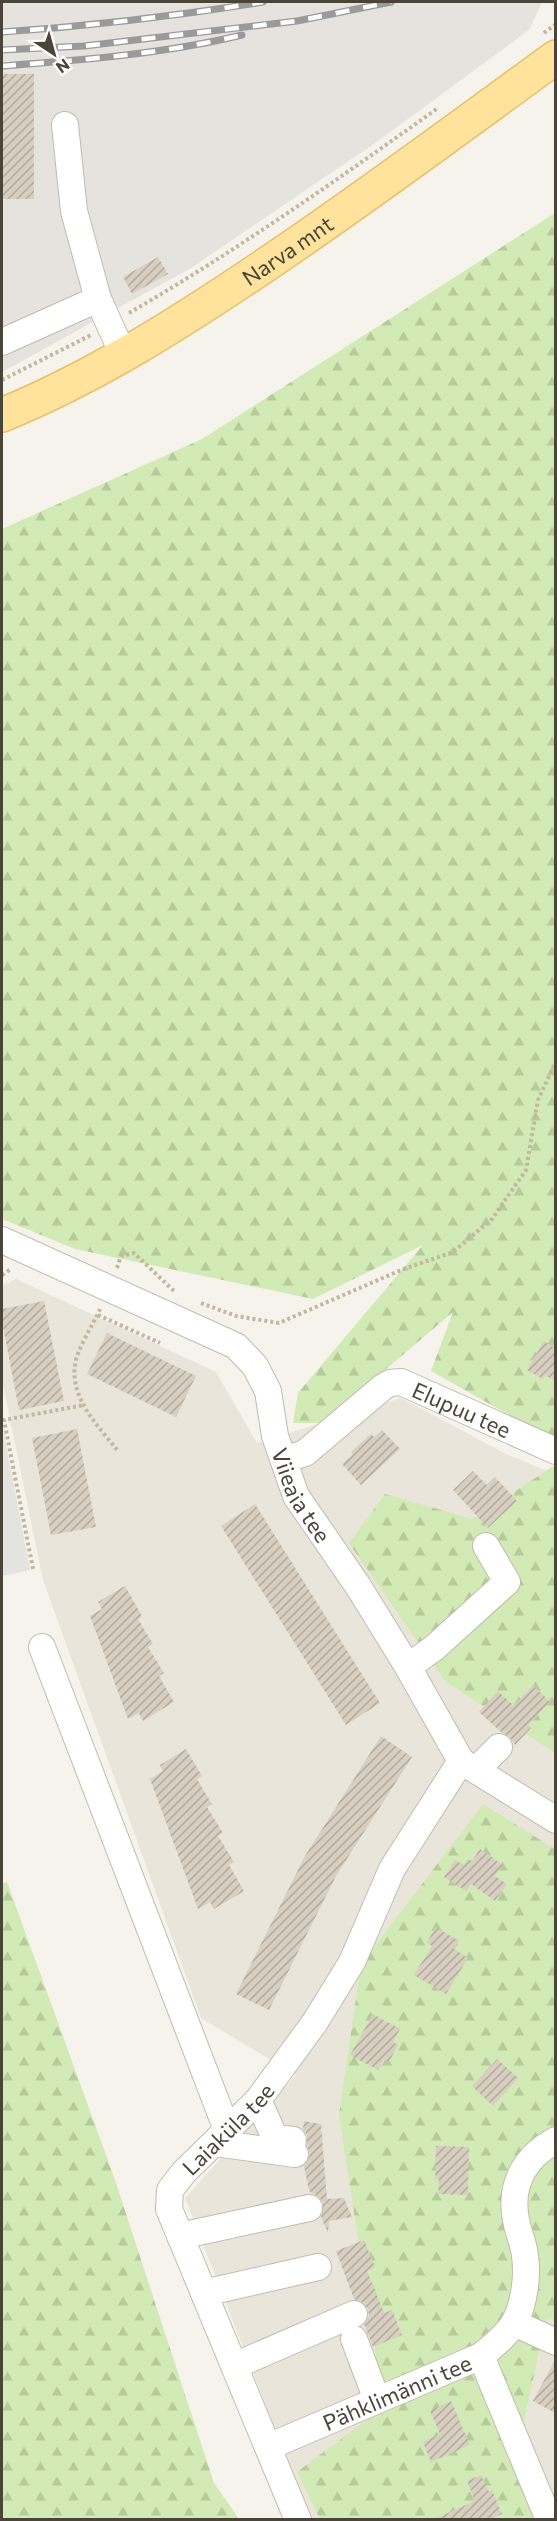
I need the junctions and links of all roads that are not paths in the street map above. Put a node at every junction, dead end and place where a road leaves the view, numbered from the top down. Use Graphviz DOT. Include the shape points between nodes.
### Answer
graph roads {
  1 [pos="547,46"];
  2 [pos="65,125"];
  3 [pos="98,299"];
  4 [pos="2,342"];
  5 [pos="123,354"];
  6 [pos="2,415"];
  7 [pos="2,1240"];
  8 [pos="555,1451"];
  9 [pos="284,1460"];
  10 [pos="486,1546"];
  11 [pos="42,1647"];
  12 [pos="408,1667"];
  13 [pos="499,1748"];
  14 [pos="468,1766"];
  15 [pos="555,1820"];
  16 [pos="258,2100"];
  17 [pos="221,2137"];
  18 [pos="555,2140"];
  19 [pos="309,2208"];
  20 [pos="180,2236"];
  21 [pos="318,2267"];
  22 [pos="204,2293"];
  23 [pos="514,2323"];
  24 [pos="555,2342"];
  25 [pos="481,2356"];
  26 [pos="234,2366"];
  27 [pos="377,2400"];
  28 [pos="268,2447"];
  29 [pos="298,2520"];
  30 [pos="549,2520"];
  1 -- 5 [label="main road, Narva mnt" via="313,232 212,301"];
  2 -- 3 [label="street" via="74,211"];
  3 -- 4 [label="street"];
  3 -- 5 [label="street"];
  5 -- 6 [label="main road, Narva mnt"];
  7 -- 9 [label="street, Viieaia tee" via="106,1298 236,1346 255,1366 268,1391 275,1436"];
  8 -- 9 [label="street, Elupuu tee" via="400,1382 383,1387 305,1453"];
  9 -- 12 [label="street, Viieaia tee" via="296,1496"];
  10 -- 12 [label="street" via="507,1582"];
  11 -- 17 [label="street"];
  12 -- 14 [label="street, Viieaia tee"];
  13 -- 14 [label="street, Laiaküla tee"];
  14 -- 15 [label="street, Viieaia tee"];
  14 -- 16 [label="street, Laiaküla tee" via="392,1869 352,1962 315,2022"];
  16 -- 17 [label="street, Laiaküla tee"];
  16 -- 17 [label="street" via="275,2138 294,2147"];
  17 -- 20 [label="street, Laiaküla tee" via="170,2190 169,2209"];
  18 -- 23 [label="street, Pähklimänni tee" via="539,2149 517,2183 514,2200 526,2276"];
  19 -- 20 [label="street"];
  20 -- 22 [label="street, Laiaküla tee"];
  21 -- 22 [label="street"];
  22 -- 26 [label="street, Laiaküla tee"];
  23 -- 24 [label="street"];
  23 -- 25 [label="street, Pähklimänni tee"];
  25 -- 27 [label="street, Pähklimänni tee"];
  25 -- 30 [label="street"];
  26 -- 27 [label="street" via="354,2326"];
  26 -- 28 [label="street, Laiaküla tee"];
  27 -- 28 [label="street, Pähklimänni tee"];
  28 -- 29 [label="street, Laiaküla tee"];
}
